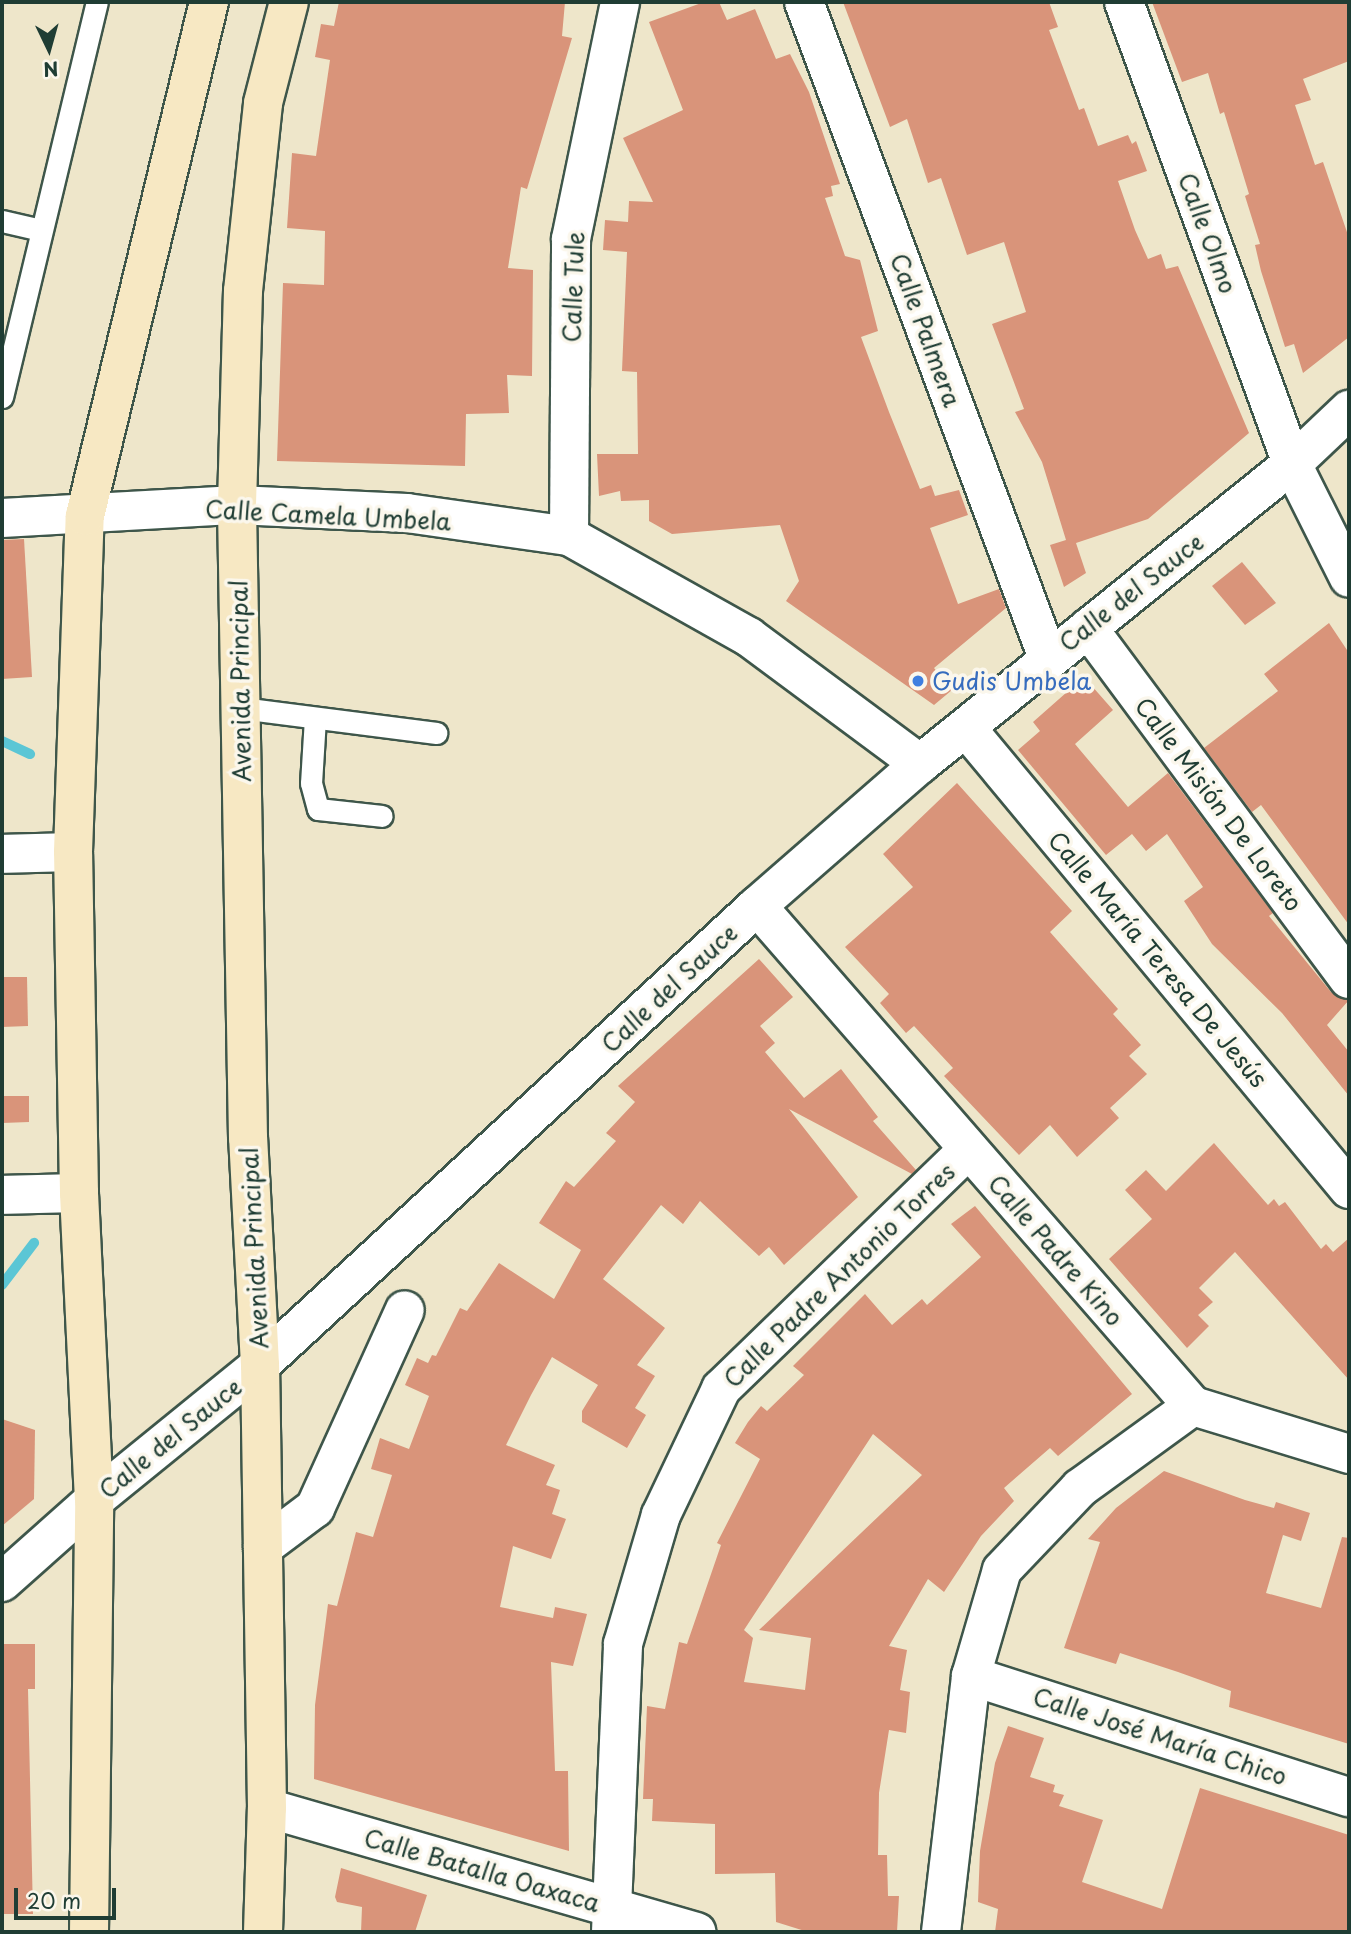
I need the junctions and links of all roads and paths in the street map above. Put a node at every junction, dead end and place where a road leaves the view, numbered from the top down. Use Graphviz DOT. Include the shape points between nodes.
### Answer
graph roads {
  1 [pos="97,2"];
  2 [pos="209,2"];
  3 [pos="289,2"];
  4 [pos="620,2"];
  5 [pos="804,2"];
  6 [pos="1124,2"];
  7 [pos="2,221"];
  8 [pos="41,230"];
  9 [pos="2,397"];
  10 [pos="1349,410"];
  11 [pos="1292,464"];
  12 [pos="237,505"];
  13 [pos="85,516"];
  14 [pos="2,518"];
  15 [pos="569,536"];
  16 [pos="1349,578"];
  17 [pos="1088,628"];
  18 [pos="1048,658"];
  19 [pos="241,708"];
  20 [pos="315,718"];
  21 [pos="967,729"];
  22 [pos="436,733"];
  23 [pos="920,764"];
  24 [pos="382,816"];
  25 [pos="73,852"];
  26 [pos="2,854"];
  27 [pos="757,906"];
  28 [pos="1349,979"];
  29 [pos="968,1150"];
  30 [pos="1349,1189"];
  31 [pos="79,1193"];
  32 [pos="2,1195"];
  33 [pos="405,1310"];
  34 [pos="260,1365"];
  35 [pos="1193,1406"];
  36 [pos="1349,1454"];
  37 [pos="94,1500"];
  38 [pos="263,1547"];
  39 [pos="17,1553"];
  40 [pos="2,1581"];
  41 [pos="971,1676"];
  42 [pos="1349,1797"];
  43 [pos="267,1808"];
  44 [pos="610,1919"];
  45 [pos="89,1932"];
  46 [pos="263,1932"];
  47 [pos="696,1932"];
  48 [pos="941,1932"];
  1 -- 8 [label="lane"];
  2 -- 13 [label="main road"];
  3 -- 12 [label="main road, Avenida Principal" via="263,103 243,291"];
  4 -- 15 [label="street, Calle Tule" via="572,239"];
  5 -- 18 [label="street, Calle Palmera"];
  6 -- 11 [label="street, Calle Olmo"];
  7 -- 8 [label="lane"];
  8 -- 9 [label="lane"];
  10 -- 11 [label="street, Calle del Sauce"];
  11 -- 16 [label="street, Calle Olmo"];
  11 -- 17 [label="street, Calle del Sauce"];
  12 -- 13 [label="street, Calle Camela Umbela"];
  12 -- 15 [label="street, Calle Camela Umbela" via="407,513"];
  12 -- 19 [label="main road, Avenida Principal"];
  13 -- 14 [label="street, Calle Camela Umbela"];
  13 -- 25 [label="main road"];
  15 -- 23 [label="street, Calle Camela Umbela" via="750,637"];
  17 -- 18 [label="street, Calle del Sauce"];
  17 -- 28 [label="street, Calle Misión De Loreto"];
  18 -- 21 [label="street, Calle del Sauce"];
  19 -- 20 [label="lane"];
  19 -- 34 [label="main road, Avenida Principal" via="248,1138"];
  20 -- 22 [label="lane"];
  20 -- 24 [label="lane" via="311,783 318,809"];
  21 -- 23 [label="street, Calle del Sauce"];
  21 -- 30 [label="street, Calle María Teresa De Jesús"];
  23 -- 27 [label="street, Calle del Sauce"];
  25 -- 26 [label="street"];
  25 -- 31 [label="main road"];
  27 -- 29 [label="street, Calle Padre Kino"];
  27 -- 34 [label="street, Calle del Sauce"];
  29 -- 35 [label="street, Calle Padre Kino"];
  29 -- 44 [label="street, Calle Padre Antonio Torres" via="721,1389 661,1515 623,1644"];
  31 -- 32 [label="street"];
  31 -- 37 [label="main road"];
  33 -- 38 [label="street" via="314,1508"];
  34 -- 37 [label="street, Calle del Sauce"];
  34 -- 38 [label="main road, Avenida Principal"];
  35 -- 36 [label="street"];
  35 -- 41 [label="street" via="1080,1488 1002,1570"];
  37 -- 39 [label="street, Calle del Sauce"];
  37 -- 45 [label="main road"];
  38 -- 43 [label="main road, Avenida Principal"];
  39 -- 40 [label="street, Calle del Sauce"];
  41 -- 42 [label="street, Calle José María Chico"];
  41 -- 48 [label="street"];
  43 -- 44 [label="street, Calle Batalla Oaxaca"];
  43 -- 46 [label="main road, Avenida Principal"];
  44 -- 47 [label="street, Calle Batalla Oaxaca"];
}
